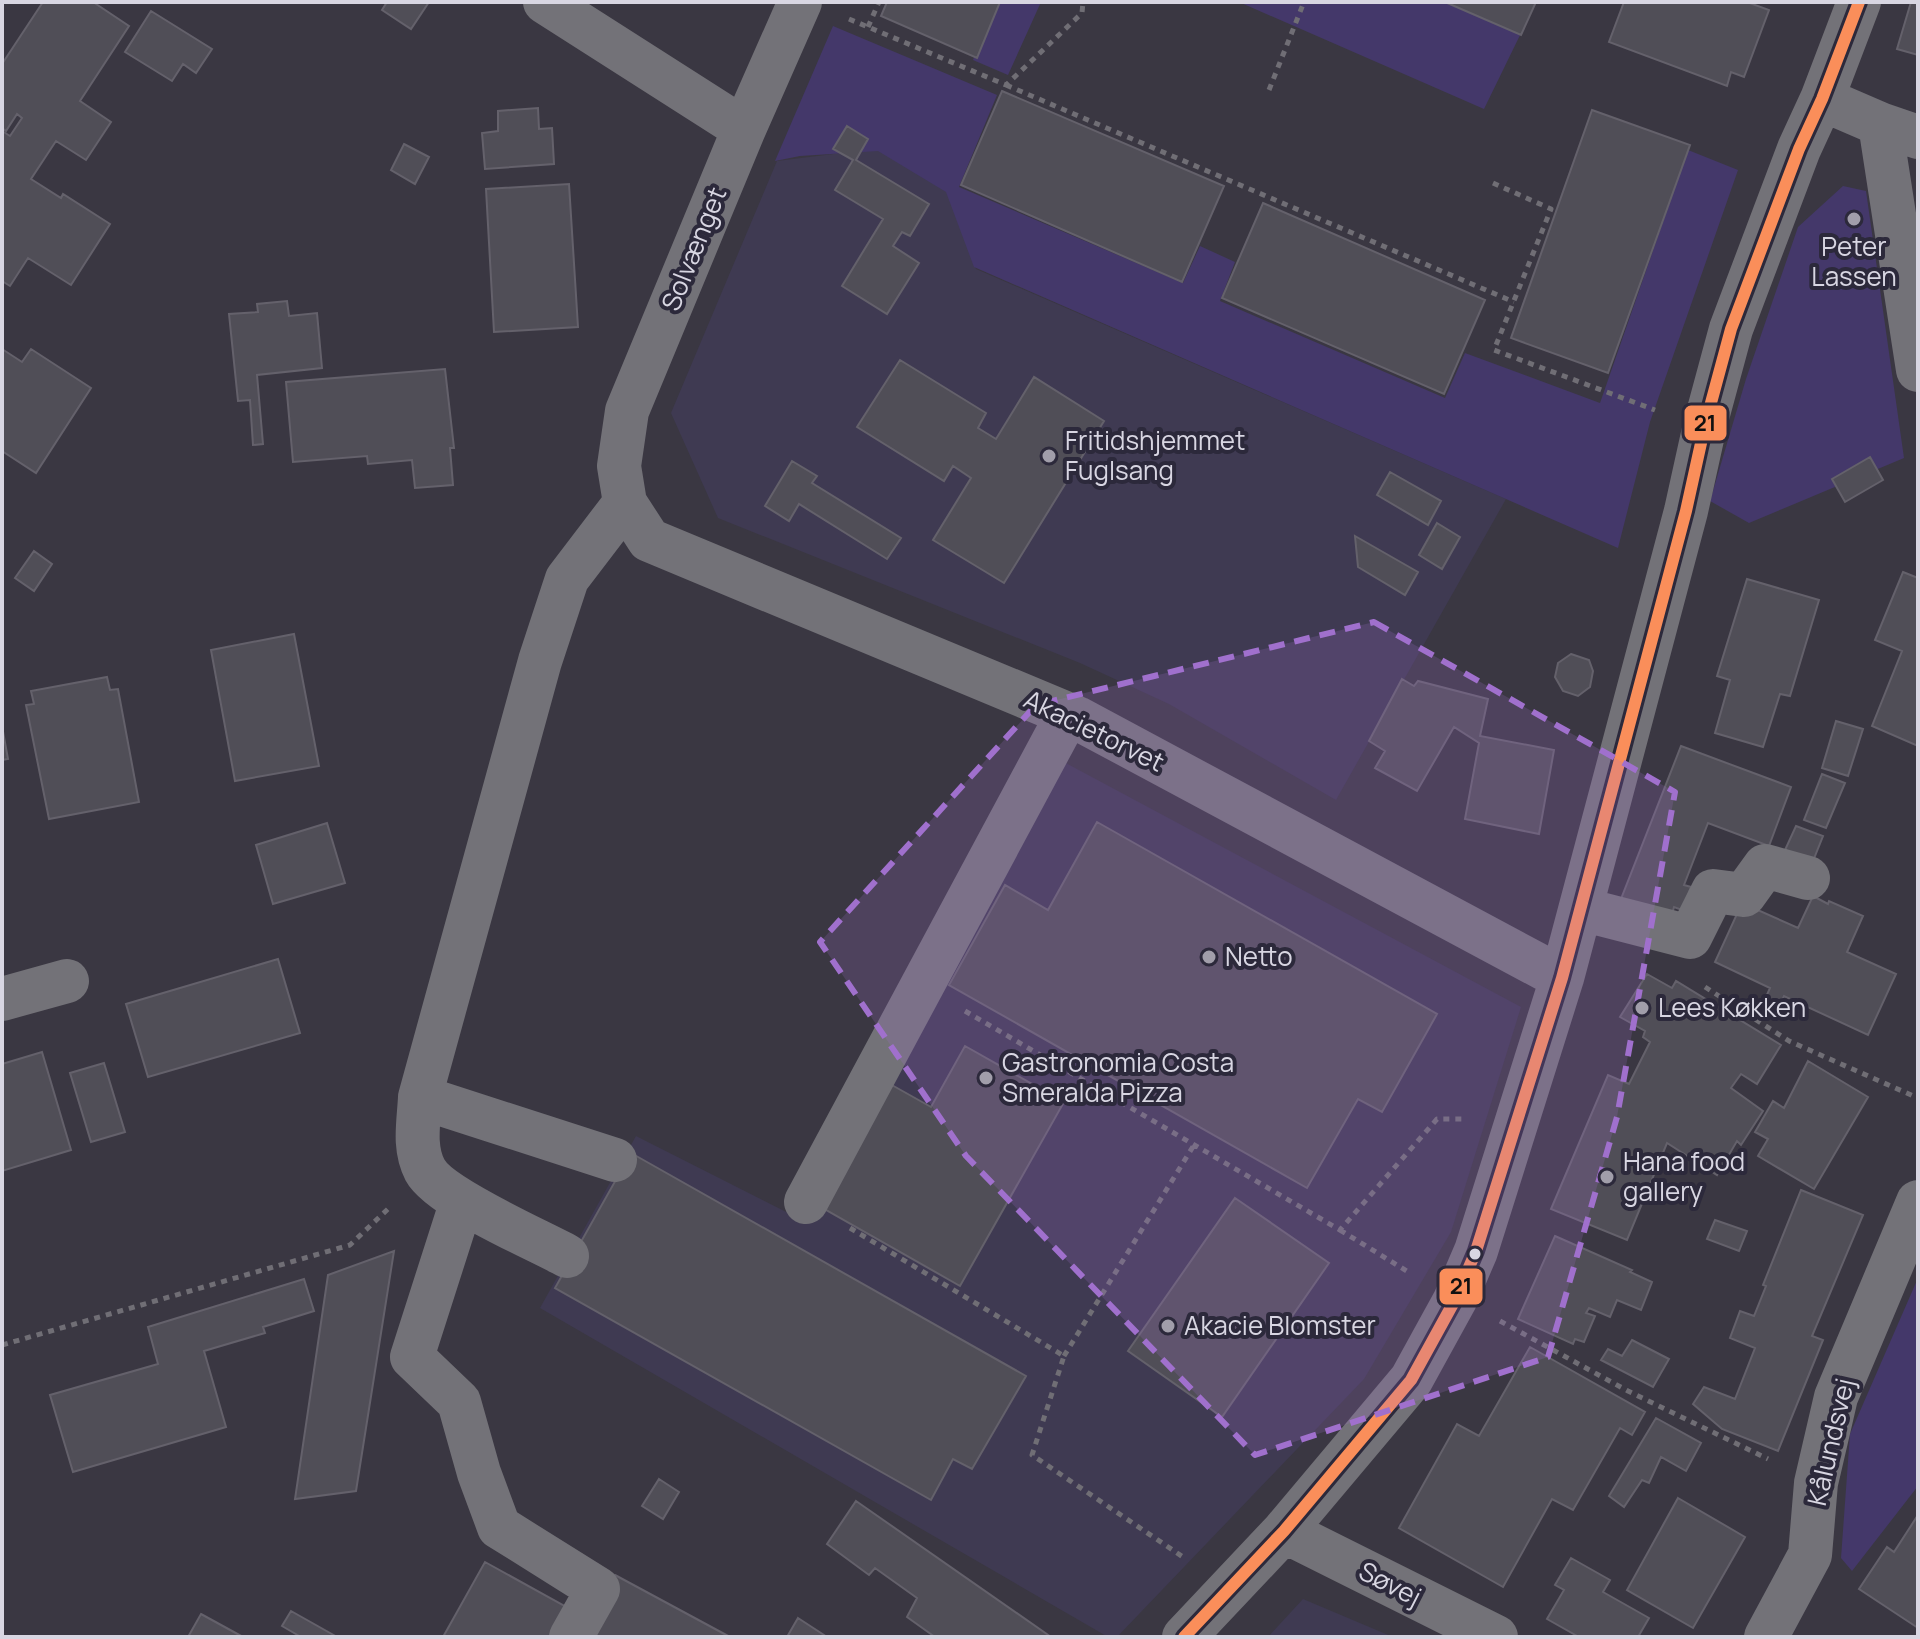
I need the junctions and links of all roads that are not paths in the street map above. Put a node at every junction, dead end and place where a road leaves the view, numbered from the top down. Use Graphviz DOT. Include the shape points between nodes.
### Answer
graph roads {
  1 [pos="545,2"];
  2 [pos="800,2"];
  3 [pos="1859,2"];
  4 [pos="1822,99"];
  5 [pos="744,129"];
  6 [pos="1899,130"];
  7 [pos="1918,370"];
  8 [pos="625,503"];
  9 [pos="1068,714"];
  10 [pos="1808,878"];
  11 [pos="1581,909"];
  12 [pos="1562,978"];
  13 [pos="67,981"];
  14 [pos="2,999"];
  15 [pos="420,1097"];
  16 [pos="615,1160"];
  17 [pos="462,1201"];
  18 [pos="806,1202"];
  19 [pos="1918,1202"];
  20 [pos="567,1256"];
  21 [pos="1284,1531"];
  22 [pos="571,1637"];
  23 [pos="1184,1637"];
  24 [pos="1496,1637"];
  25 [pos="1766,1637"];
  1 -- 5 [label="street"];
  2 -- 5 [label="street, Solvænget"];
  3 -- 4 [label="street"];
  4 -- 6 [label="street"];
  4 -- 11 [label="street" via="1731,329"];
  5 -- 8 [label="street, Solvænget" via="627,411 619,466"];
  6 -- 7 [label="street"];
  8 -- 9 [label="street, Akacietorvet" via="649,540"];
  8 -- 15 [label="street" via="567,579"];
  9 -- 12 [label="street, Akacietorvet"];
  9 -- 18 [label="street"];
  10 -- 11 [label="street" via="1765,866 1744,895 1713,891 1690,937"];
  11 -- 12 [label="street"];
  12 -- 21 [label="street" via="1476,1251 1455,1300 1411,1380"];
  13 -- 14 [label="street"];
  15 -- 16 [label="street"];
  15 -- 17 [label="street" via="417,1144 426,1171"];
  17 -- 20 [label="street"];
  17 -- 22 [label="street" via="412,1357 459,1402 499,1527 598,1589"];
  19 -- 25 [label="street, Kålundsvej" via="1836,1397 1816,1483 1810,1555"];
  21 -- 23 [label="street"];
  21 -- 24 [label="street, Søvej"];
}
